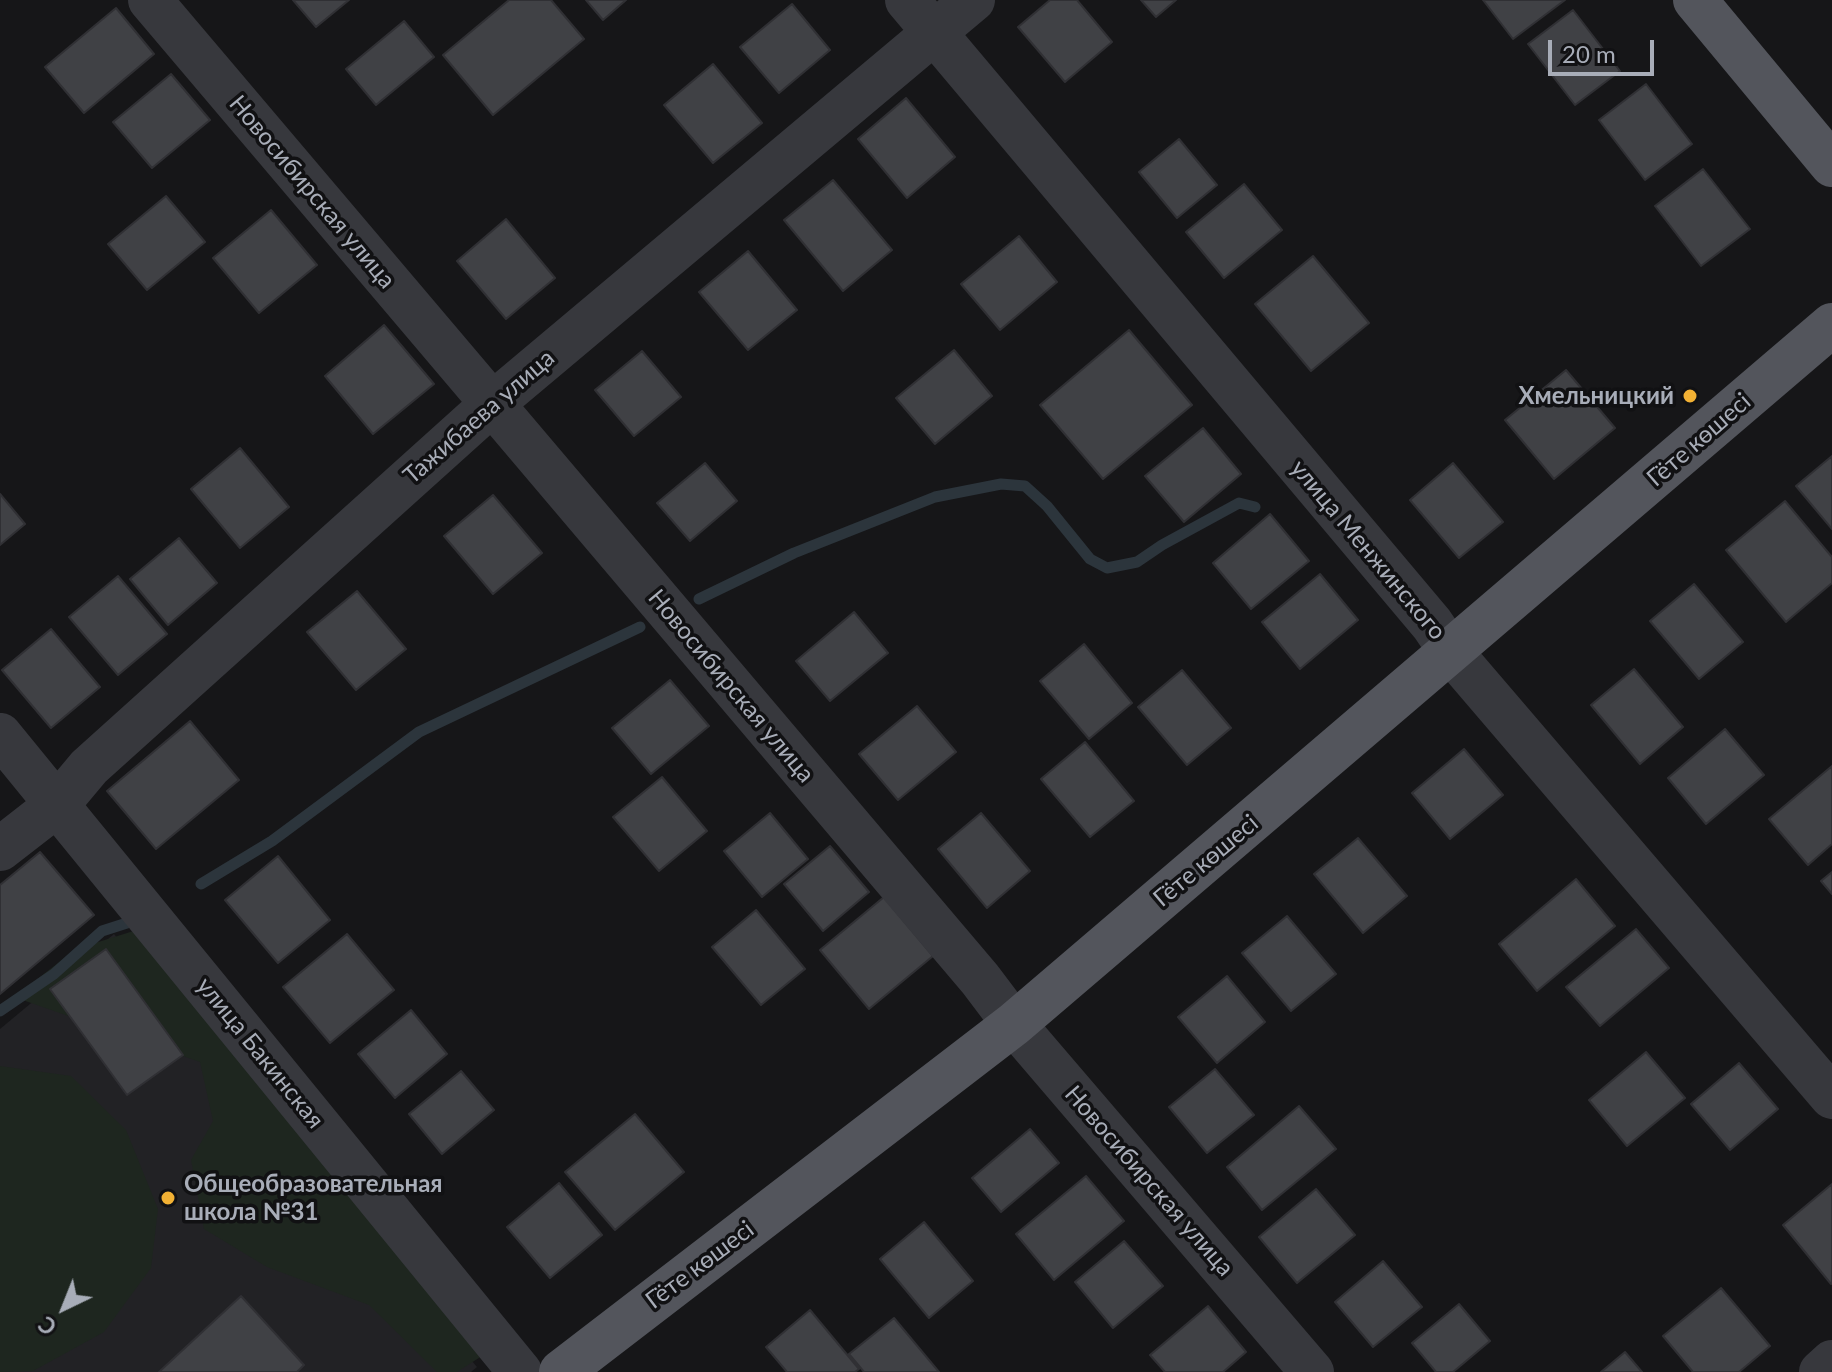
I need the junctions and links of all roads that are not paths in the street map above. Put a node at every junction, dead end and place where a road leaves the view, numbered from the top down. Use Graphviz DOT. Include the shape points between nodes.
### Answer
graph roads {
  1 [pos="150,0"];
  2 [pos="907,0"];
  3 [pos="973,0"];
  4 [pos="1695,0"];
  5 [pos="935,33"];
  6 [pos="1832,165"];
  7 [pos="1832,325"];
  8 [pos="492,404"];
  9 [pos="1451,652"];
  10 [pos="0,735"];
  11 [pos="58,804"];
  12 [pos="0,849"];
  13 [pos="1014,1024"];
  14 [pos="1832,1097"];
  15 [pos="1832,1362"];
  16 [pos="520,1372"];
  17 [pos="561,1372"];
  18 [pos="1312,1372"];
  19 [pos="1821,1372"];
  1 -- 8 [label="street, Новосибирская улица"];
  2 -- 5 [label="street, улица Менжинского"];
  3 -- 5 [label="street, Тажибаева улица"];
  4 -- 6 [label="main road"];
  5 -- 8 [label="street, Тажибаева улица"];
  5 -- 9 [label="street, улица Менжинского"];
  7 -- 9 [label="main road, Гёте көшесі"];
  8 -- 11 [label="street, Тажибаева улица" via="89,767"];
  8 -- 13 [label="street, Новосибирская улица"];
  9 -- 13 [label="main road, Гёте көшесі"];
  9 -- 14 [label="street, улица Менжинского"];
  10 -- 11 [label="street, улица Бакинская"];
  11 -- 12 [label="street, Тажибаева улица"];
  11 -- 16 [label="street, улица Бакинская"];
  13 -- 17 [label="main road, Гёте көшесі"];
  13 -- 18 [label="street, Новосибирская улица"];
  15 -- 19 [label="street"];
}
